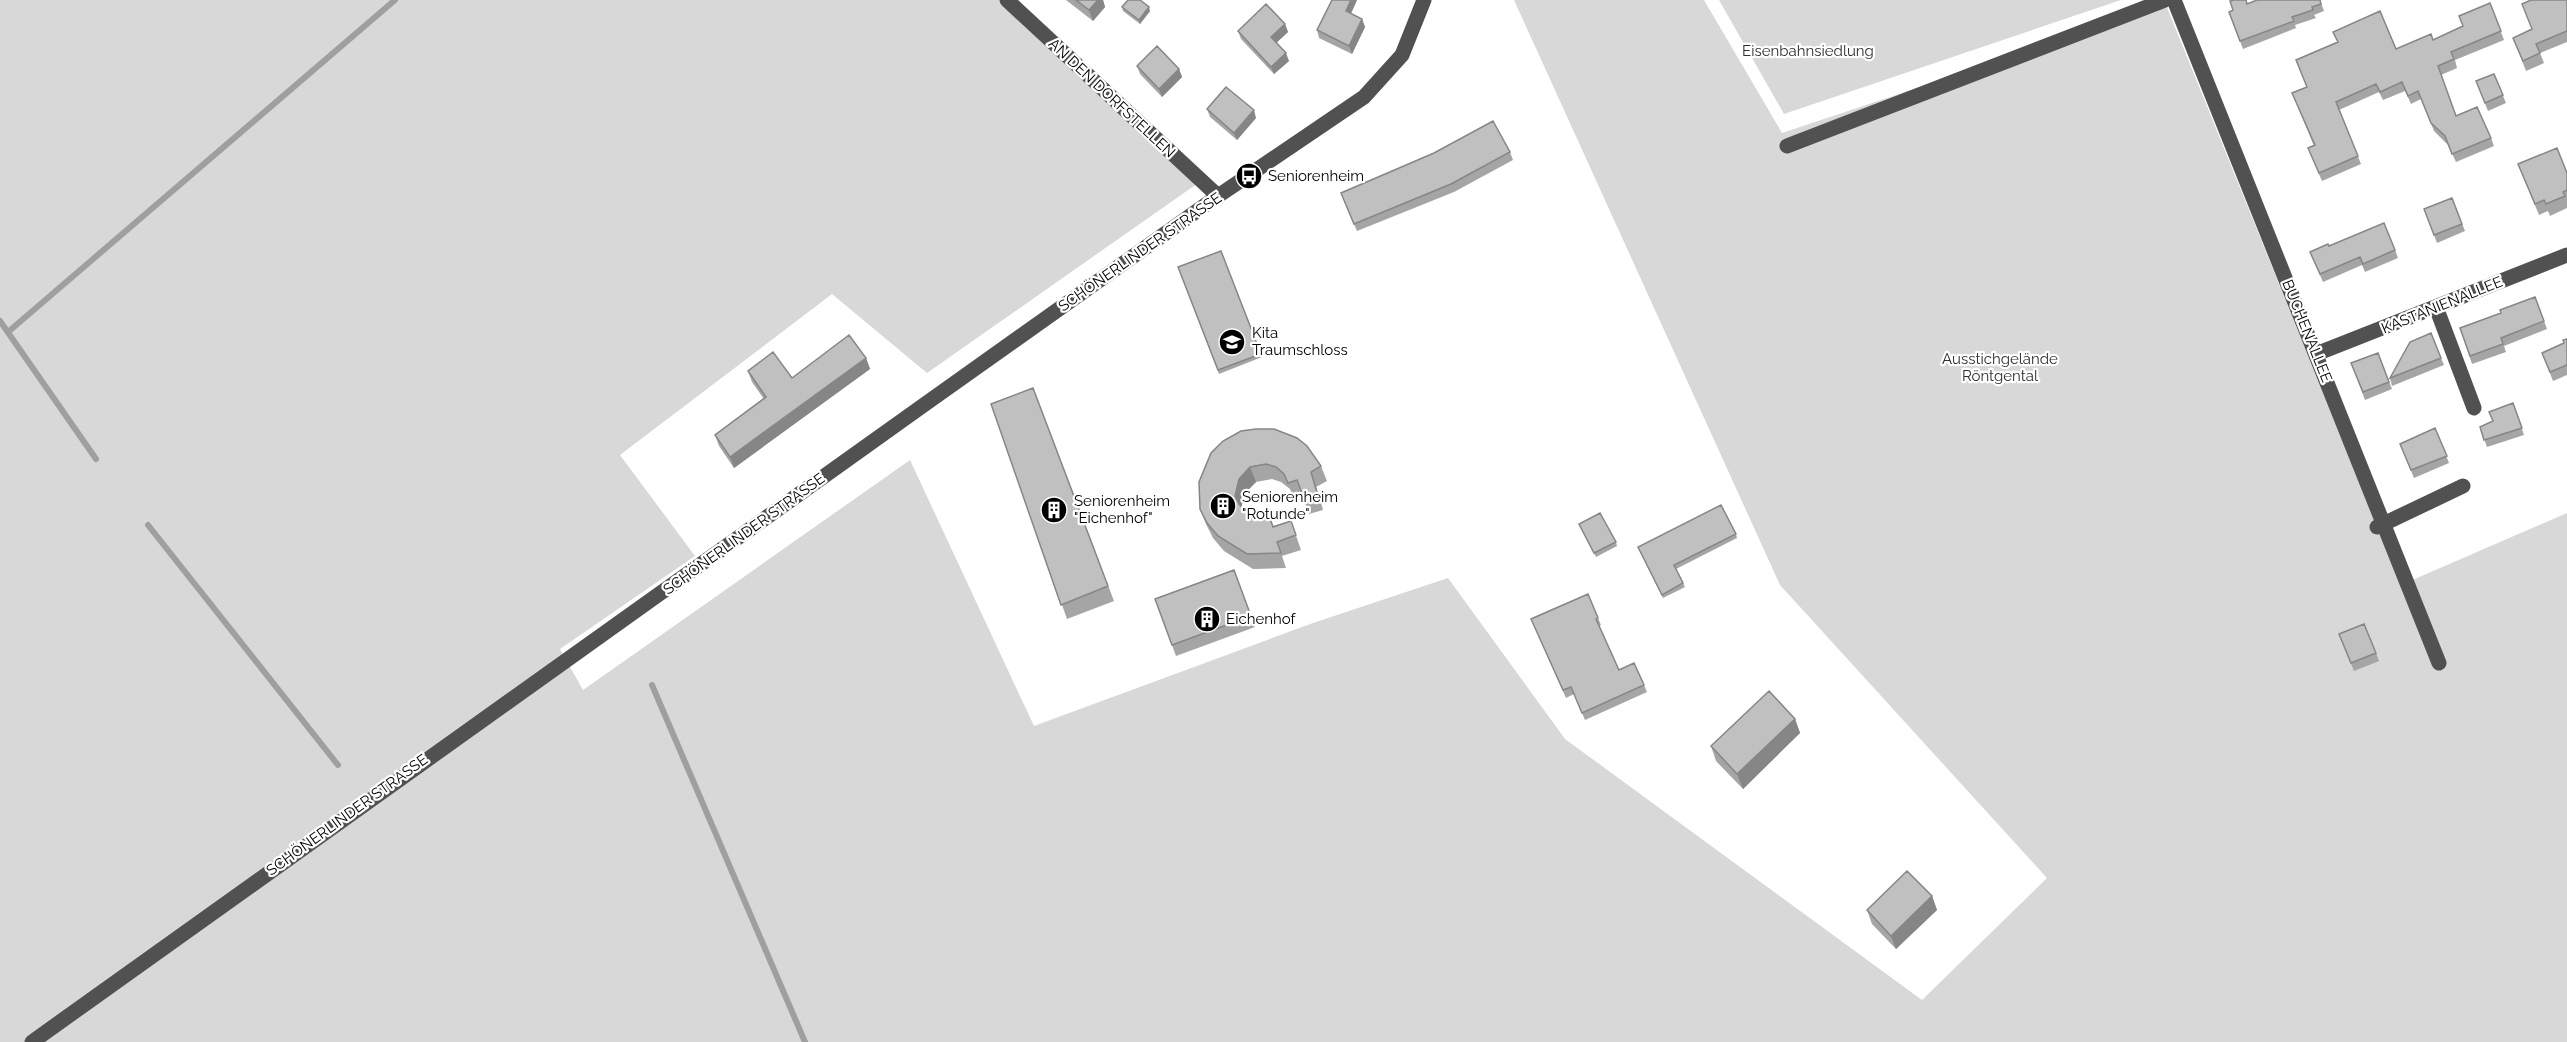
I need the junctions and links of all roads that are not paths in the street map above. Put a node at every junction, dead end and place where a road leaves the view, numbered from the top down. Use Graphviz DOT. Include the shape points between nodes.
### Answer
graph roads {
  1 [pos="1007,0"];
  2 [pos="1424,0"];
  3 [pos="2165,0"];
  4 [pos="2174,0"];
  5 [pos="1787,146"];
  6 [pos="1218,196"];
  7 [pos="2567,255"];
  8 [pos="2436,307"];
  9 [pos="2316,354"];
  10 [pos="2474,408"];
  11 [pos="2463,486"];
  12 [pos="2380,526"];
  13 [pos="2439,663"];
  14 [pos="32,1042"];
  1 -- 6 [label="street, AN DEN DORFSTELLEN"];
  2 -- 6 [label="street, SCHÖNERLINDER STRASSE" via="1402,55 1364,98"];
  3 -- 5 [label="street"];
  4 -- 9 [label="street, BUCHENALLEE"];
  6 -- 14 [label="street, SCHÖNERLINDER STRASSE"];
  7 -- 8 [label="street, KASTANIENALLEE"];
  8 -- 9 [label="street, KASTANIENALLEE"];
  8 -- 10 [label="street"];
  9 -- 12 [label="street, BUCHENALLEE"];
  11 -- 12 [label="street"];
  12 -- 13 [label="street, BUCHENALLEE"];
}
